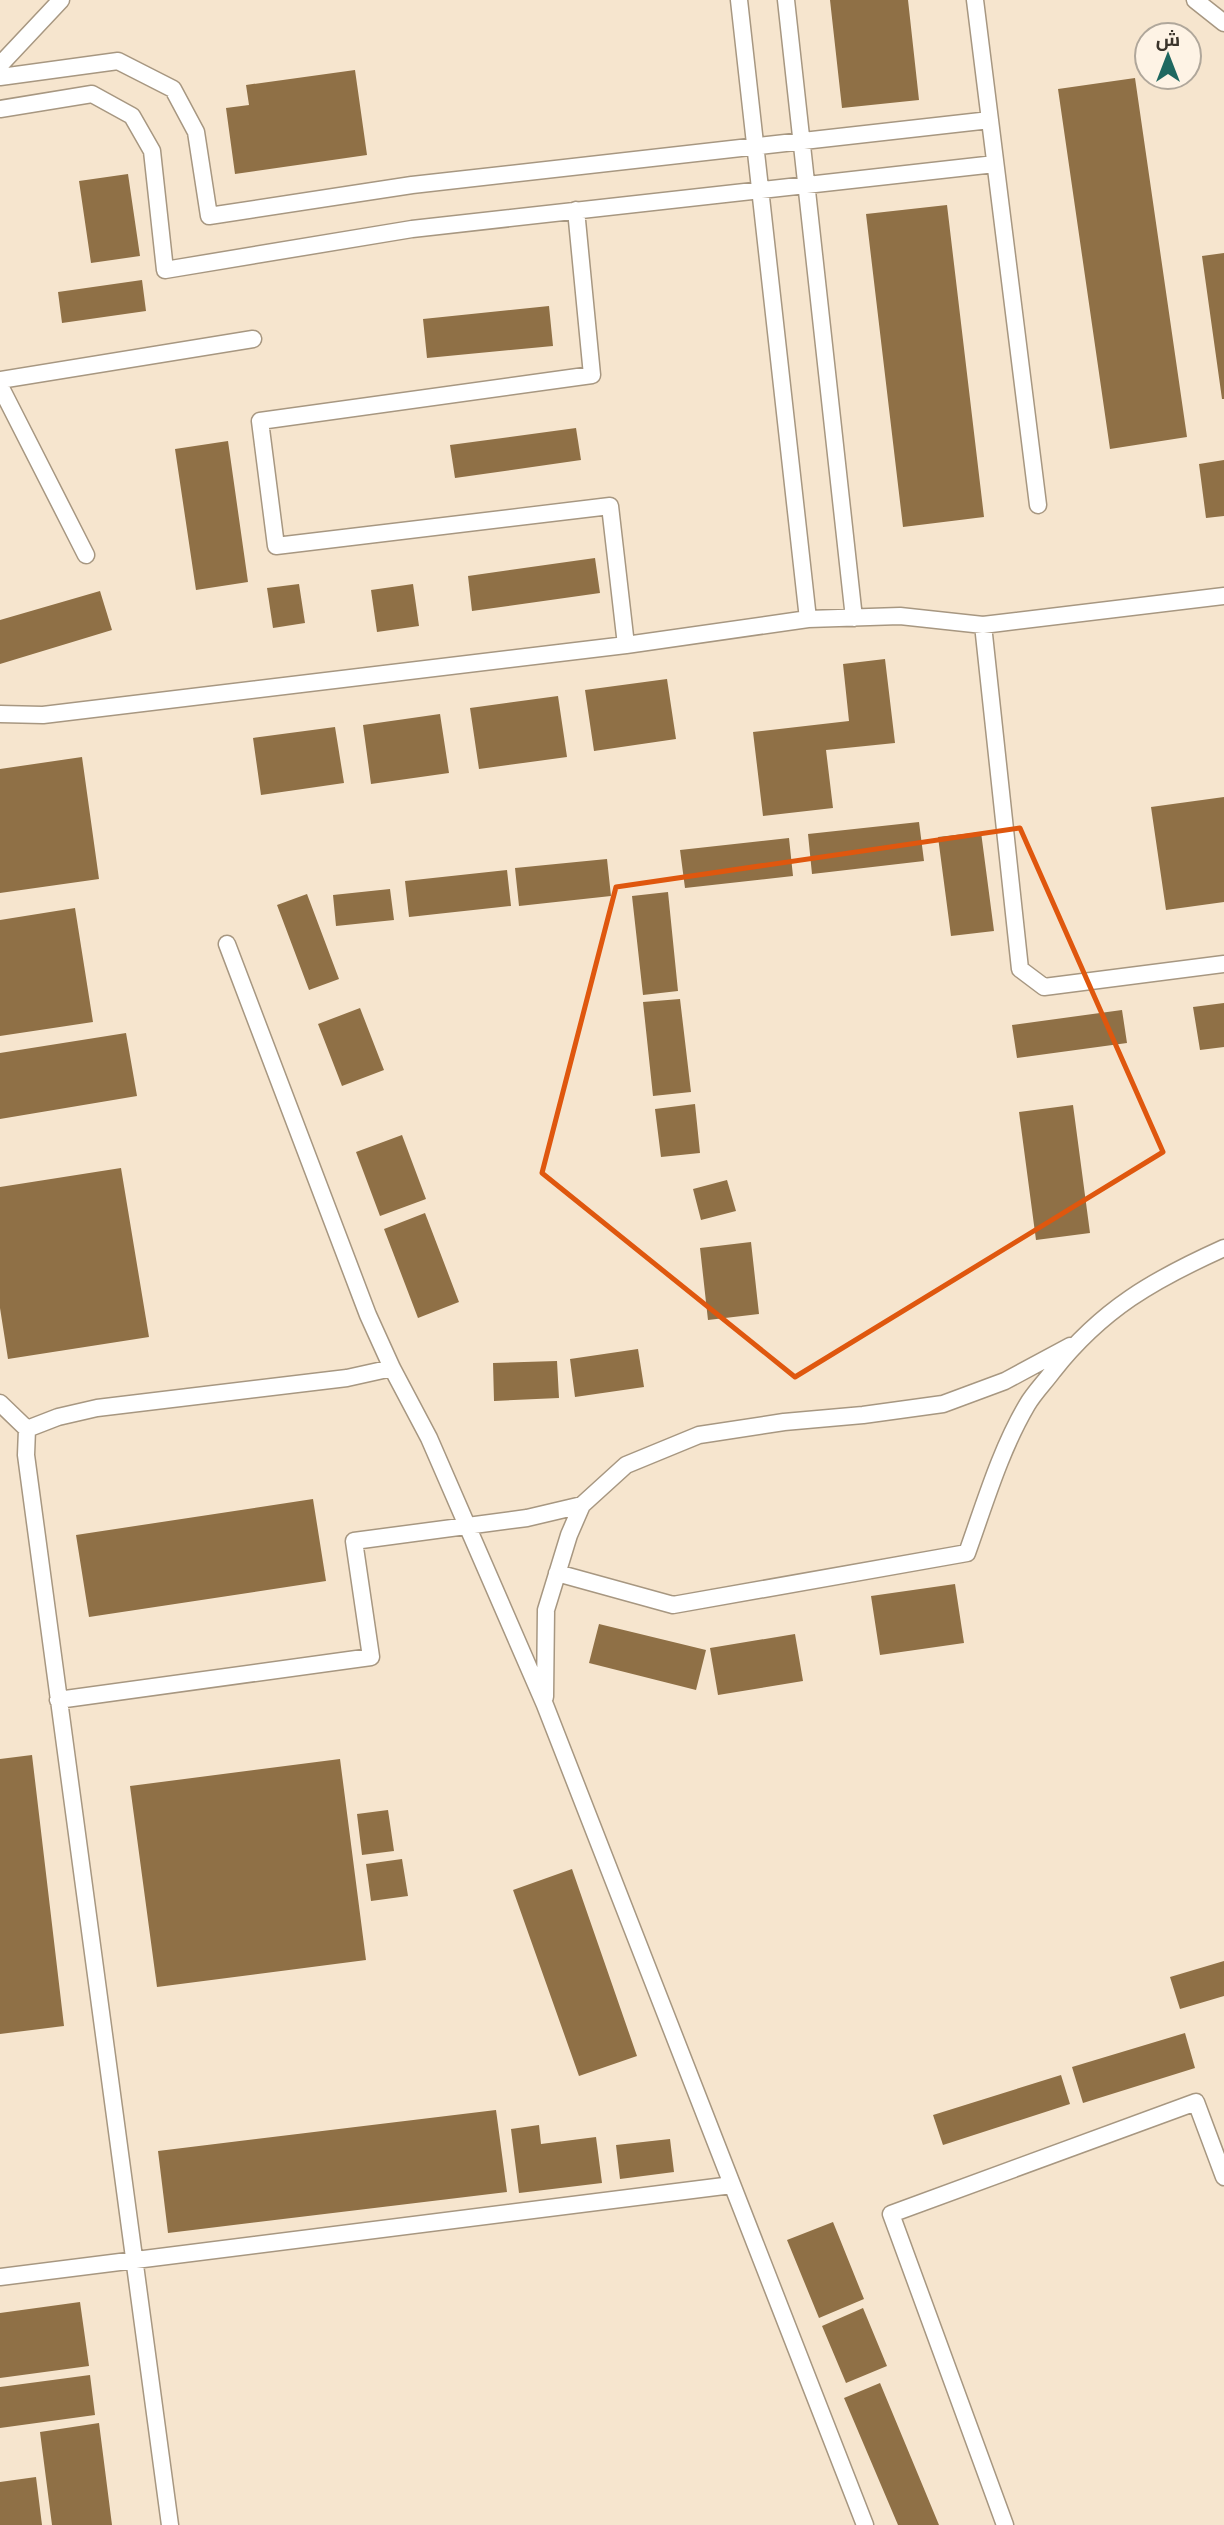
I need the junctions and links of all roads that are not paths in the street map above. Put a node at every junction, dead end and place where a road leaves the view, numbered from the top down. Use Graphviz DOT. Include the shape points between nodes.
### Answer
graph roads {
  1 [pos="61,0"];
  2 [pos="739,0"];
  3 [pos="786,0"];
  4 [pos="975,0"];
  5 [pos="1195,0"];
  6 [pos="1224,23"];
  7 [pos="0,65"];
  8 [pos="0,77"];
  9 [pos="0,109"];
  10 [pos="990,120"];
  11 [pos="802,141"];
  12 [pos="755,146"];
  13 [pos="995,164"];
  14 [pos="806,185"];
  15 [pos="760,190"];
  16 [pos="576,210"];
  17 [pos="253,339"];
  18 [pos="0,380"];
  19 [pos="0,386"];
  20 [pos="1038,505"];
  21 [pos="86,555"];
  22 [pos="1224,596"];
  23 [pos="854,618"];
  24 [pos="808,620"];
  25 [pos="982,625"];
  26 [pos="626,645"];
  27 [pos="0,714"];
  28 [pos="227,944"];
  29 [pos="1224,964"];
  30 [pos="1224,1248"];
  31 [pos="1075,1343"];
  32 [pos="392,1368"];
  33 [pos="0,1403"];
  34 [pos="27,1429"];
  35 [pos="582,1505"];
  36 [pos="467,1527"];
  37 [pos="557,1573"];
  38 [pos="58,1700"];
  39 [pos="545,1705"];
  40 [pos="1224,2177"];
  41 [pos="732,2185"];
  42 [pos="135,2260"];
  43 [pos="0,2277"];
  44 [pos="170,2525"];
  45 [pos="865,2525"];
  46 [pos="1005,2525"];
  1 -- 7 [label="lane"];
  2 -- 12 [label="lane"];
  3 -- 11 [label="lane"];
  4 -- 10 [label="lane"];
  5 -- 6 [label="lane"];
  8 -- 12 [label="lane" via="118,61 173,89 196,132 209,216 412,185"];
  9 -- 16 [label="lane" via="92,94 132,116 152,151 164,270 412,229"];
  10 -- 11 [label="lane"];
  10 -- 13 [label="lane"];
  11 -- 12 [label="lane"];
  11 -- 14 [label="lane"];
  12 -- 15 [label="lane"];
  13 -- 14 [label="lane"];
  13 -- 20 [label="lane"];
  14 -- 15 [label="lane"];
  14 -- 23 [label="lane"];
  15 -- 16 [label="lane"];
  15 -- 24 [label="lane"];
  16 -- 26 [label="lane" via="592,375 260,421 276,546 610,506"];
  17 -- 18 [label="lane"];
  19 -- 21 [label="lane"];
  22 -- 25 [label="lane"];
  23 -- 24 [label="lane"];
  23 -- 25 [label="lane" via="900,616"];
  24 -- 26 [label="lane"];
  25 -- 29 [label="lane" via="1020,970 1044,987"];
  26 -- 27 [label="lane" via="43,715"];
  28 -- 32 [label="lane"];
  30 -- 31 [label="lane" via="1125,1300"];
  31 -- 35 [label="lane" via="1005,1381 943,1404 699,1435 626,1465"];
  31 -- 37 [label="lane" via="1028,1403 1004,1451 967,1553 673,1605"];
  32 -- 34 [label="lane" via="347,1378 97,1408"];
  32 -- 36 [label="lane" via="429,1438"];
  33 -- 34 [label="lane"];
  34 -- 38 [label="lane" via="26,1455"];
  35 -- 36 [label="lane"];
  35 -- 37 [label="lane"];
  36 -- 38 [label="lane" via="354,1541 371,1657"];
  36 -- 39 [label="lane"];
  37 -- 39 [label="lane" via="546,1610"];
  38 -- 42 [label="lane"];
  39 -- 41 [label="lane"];
  40 -- 46 [label="lane" via="1196,2102 891,2214"];
  41 -- 42 [label="lane"];
  41 -- 45 [label="lane"];
  42 -- 43 [label="lane"];
  42 -- 44 [label="lane"];
}
